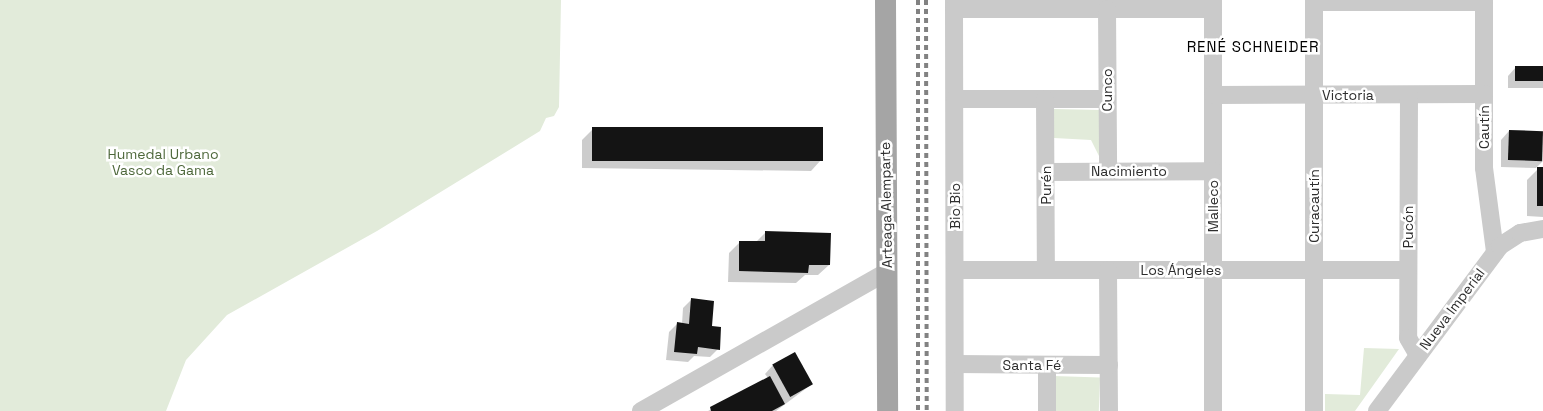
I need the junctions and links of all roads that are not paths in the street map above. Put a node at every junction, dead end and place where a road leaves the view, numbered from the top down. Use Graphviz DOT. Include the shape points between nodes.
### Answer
graph roads {
  1 [pos="885,0"];
  2 [pos="1314,1"];
  3 [pos="1391,1"];
  4 [pos="1484,1"];
  5 [pos="954,4"];
  6 [pos="1047,4"];
  7 [pos="1213,4"];
  8 [pos="1107,9"];
  9 [pos="1409,94"];
  10 [pos="1484,94"];
  11 [pos="1213,95"];
  12 [pos="1314,95"];
  13 [pos="954,99"];
  14 [pos="1045,99"];
  15 [pos="1107,99"];
  16 [pos="1213,171"];
  17 [pos="1046,172"];
  18 [pos="1108,172"];
  19 [pos="1543,229"];
  20 [pos="1495,252"];
  21 [pos="955,270"];
  22 [pos="1046,270"];
  23 [pos="1108,270"];
  24 [pos="1213,270"];
  25 [pos="1314,270"];
  26 [pos="1408,270"];
  27 [pos="887,272"];
  28 [pos="1418,355"];
  29 [pos="955,364"];
  30 [pos="1047,365"];
  31 [pos="1108,365"];
  32 [pos="640,411"];
  33 [pos="887,411"];
  34 [pos="955,411"];
  35 [pos="1047,411"];
  36 [pos="1109,411"];
  37 [pos="1213,411"];
  38 [pos="1314,411"];
  39 [pos="1377,411"];
  1 -- 27 [label="main road, Arteaga Alemparte"];
  2 -- 3 [label="street"];
  2 -- 12 [label="street, Curacautín"];
  3 -- 4 [label="street"];
  4 -- 10 [label="street, Cautín"];
  5 -- 6 [label="street"];
  5 -- 13 [label="street, Bio Bio"];
  6 -- 8 [label="street"];
  7 -- 8 [label="street"];
  7 -- 11 [label="street, Malleco"];
  8 -- 15 [label="street, Cunco"];
  9 -- 10 [label="street, Victoria"];
  9 -- 12 [label="street, Victoria"];
  9 -- 26 [label="street, Pucón"];
  10 -- 20 [label="street, Cautín" via="1484,168"];
  11 -- 12 [label="street, Victoria"];
  11 -- 16 [label="street, Malleco"];
  12 -- 25 [label="street, Curacautín"];
  13 -- 14 [label="street"];
  13 -- 21 [label="street, Bio Bio"];
  14 -- 15 [label="street"];
  14 -- 17 [label="street, Purén"];
  15 -- 18 [label="street, Cunco"];
  16 -- 18 [label="street, Nacimiento"];
  16 -- 24 [label="street, Malleco"];
  17 -- 18 [label="street, Nacimiento"];
  17 -- 22 [label="street, Purén"];
  19 -- 20 [label="street, Nueva Imperial" via="1513,236"];
  20 -- 28 [label="street, Nueva Imperial"];
  21 -- 22 [label="street, Los Ángeles"];
  21 -- 29 [label="street, Bio Bio"];
  22 -- 23 [label="street, Los Ángeles"];
  23 -- 24 [label="street, Los Ángeles"];
  23 -- 31 [label="street"];
  24 -- 25 [label="street, Los Ángeles"];
  24 -- 37 [label="street, Malleco"];
  25 -- 26 [label="street, Los Ángeles"];
  25 -- 38 [label="street, Curacautín"];
  26 -- 28 [label="street, Pucón" via="1408,338"];
  27 -- 32 [label="street"];
  27 -- 33 [label="main road, Arteaga Alemparte"];
  28 -- 39 [label="street, Nueva Imperial"];
  29 -- 30 [label="street, Santa Fé"];
  29 -- 34 [label="street, Bio Bio"];
  30 -- 31 [label="street, Santa Fé"];
  30 -- 35 [label="street"];
  31 -- 36 [label="street"];
}
